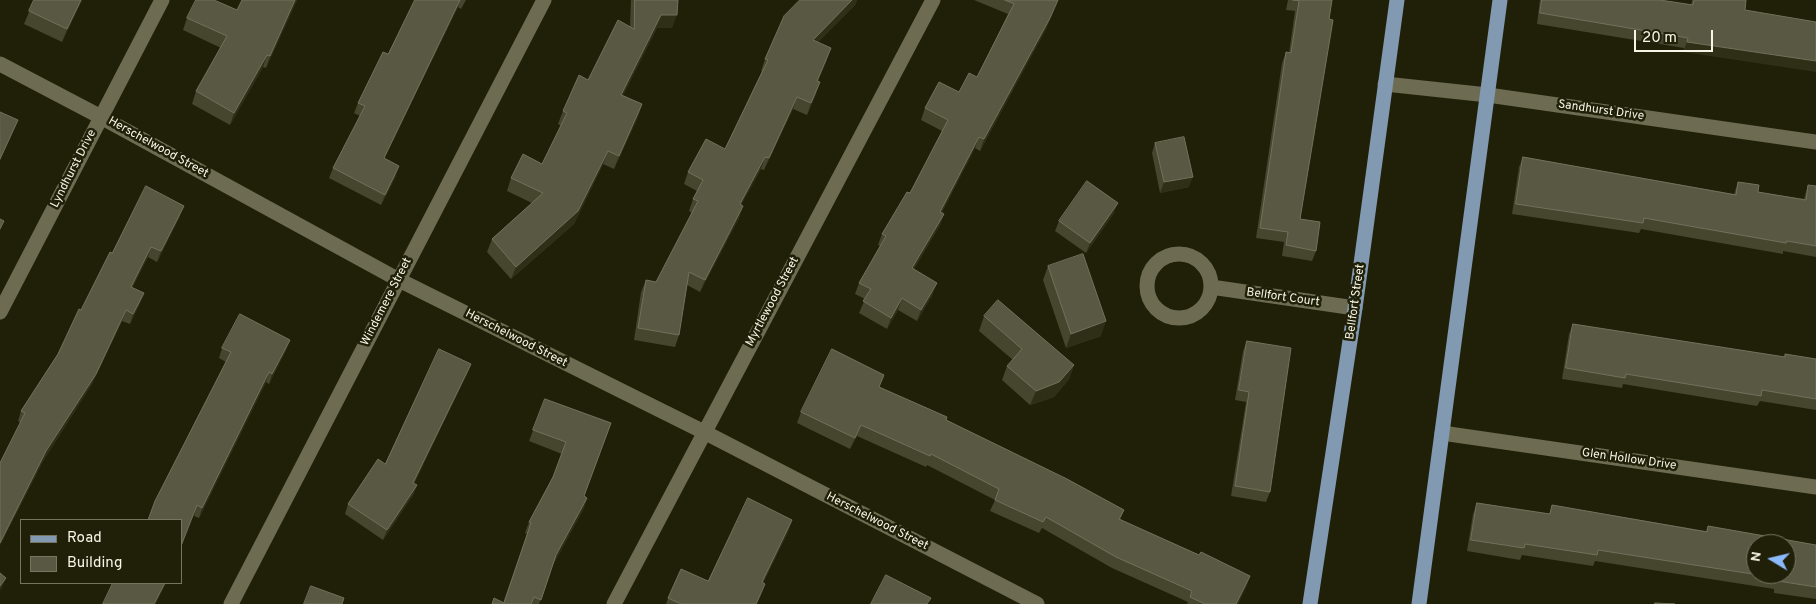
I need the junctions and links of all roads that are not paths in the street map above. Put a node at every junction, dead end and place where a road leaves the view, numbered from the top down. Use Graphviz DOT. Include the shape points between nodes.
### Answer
graph roads {
  1 [pos="162,0"];
  2 [pos="544,0"];
  3 [pos="932,0"];
  4 [pos="1397,0"];
  5 [pos="1500,0"];
  6 [pos="0,64"];
  7 [pos="1385,84"];
  8 [pos="1488,95"];
  9 [pos="101,117"];
  10 [pos="1816,142"];
  11 [pos="398,280"];
  12 [pos="1211,287"];
  13 [pos="1356,308"];
  14 [pos="0,312"];
  15 [pos="704,432"];
  16 [pos="1442,433"];
  17 [pos="1816,487"];
  18 [pos="1012,598"];
  19 [pos="231,604"];
  20 [pos="614,604"];
  21 [pos="1036,604"];
  22 [pos="1310,604"];
  23 [pos="1418,604"];
  1 -- 9 [label="street, Lyndhurst Drive"];
  2 -- 11 [label="street, Windemere Street"];
  3 -- 15 [label="street, Myrtlewood Street"];
  4 -- 7 [label="main road, Bellfort Street"];
  5 -- 8 [label="main road"];
  6 -- 9 [label="street, Herschelwood Street"];
  7 -- 8 [label="street, Sandhurst Drive"];
  7 -- 13 [label="main road, Bellfort Street"];
  8 -- 10 [label="street, Sandhurst Drive"];
  8 -- 16 [label="main road"];
  9 -- 11 [label="street, Herschelwood Street"];
  9 -- 14 [label="street, Lyndhurst Drive"];
  11 -- 15 [label="street, Herschelwood Street"];
  11 -- 19 [label="street, Windemere Street"];
  12 -- 12 [label="street" via="1207,270 1200,262 1182,254 1172,254 1159,261 1147,284 1148,294 1160,312 1181,318 1201,309"];
  12 -- 13 [label="street, Bellfort Court"];
  13 -- 22 [label="main road, Bellfort Street"];
  15 -- 18 [label="street, Herschelwood Street"];
  15 -- 20 [label="street, Myrtlewood Street"];
  16 -- 17 [label="street, Glen Hollow Drive"];
  16 -- 23 [label="main road"];
  18 -- 21 [label="street, Herschelwood Street"];
}
